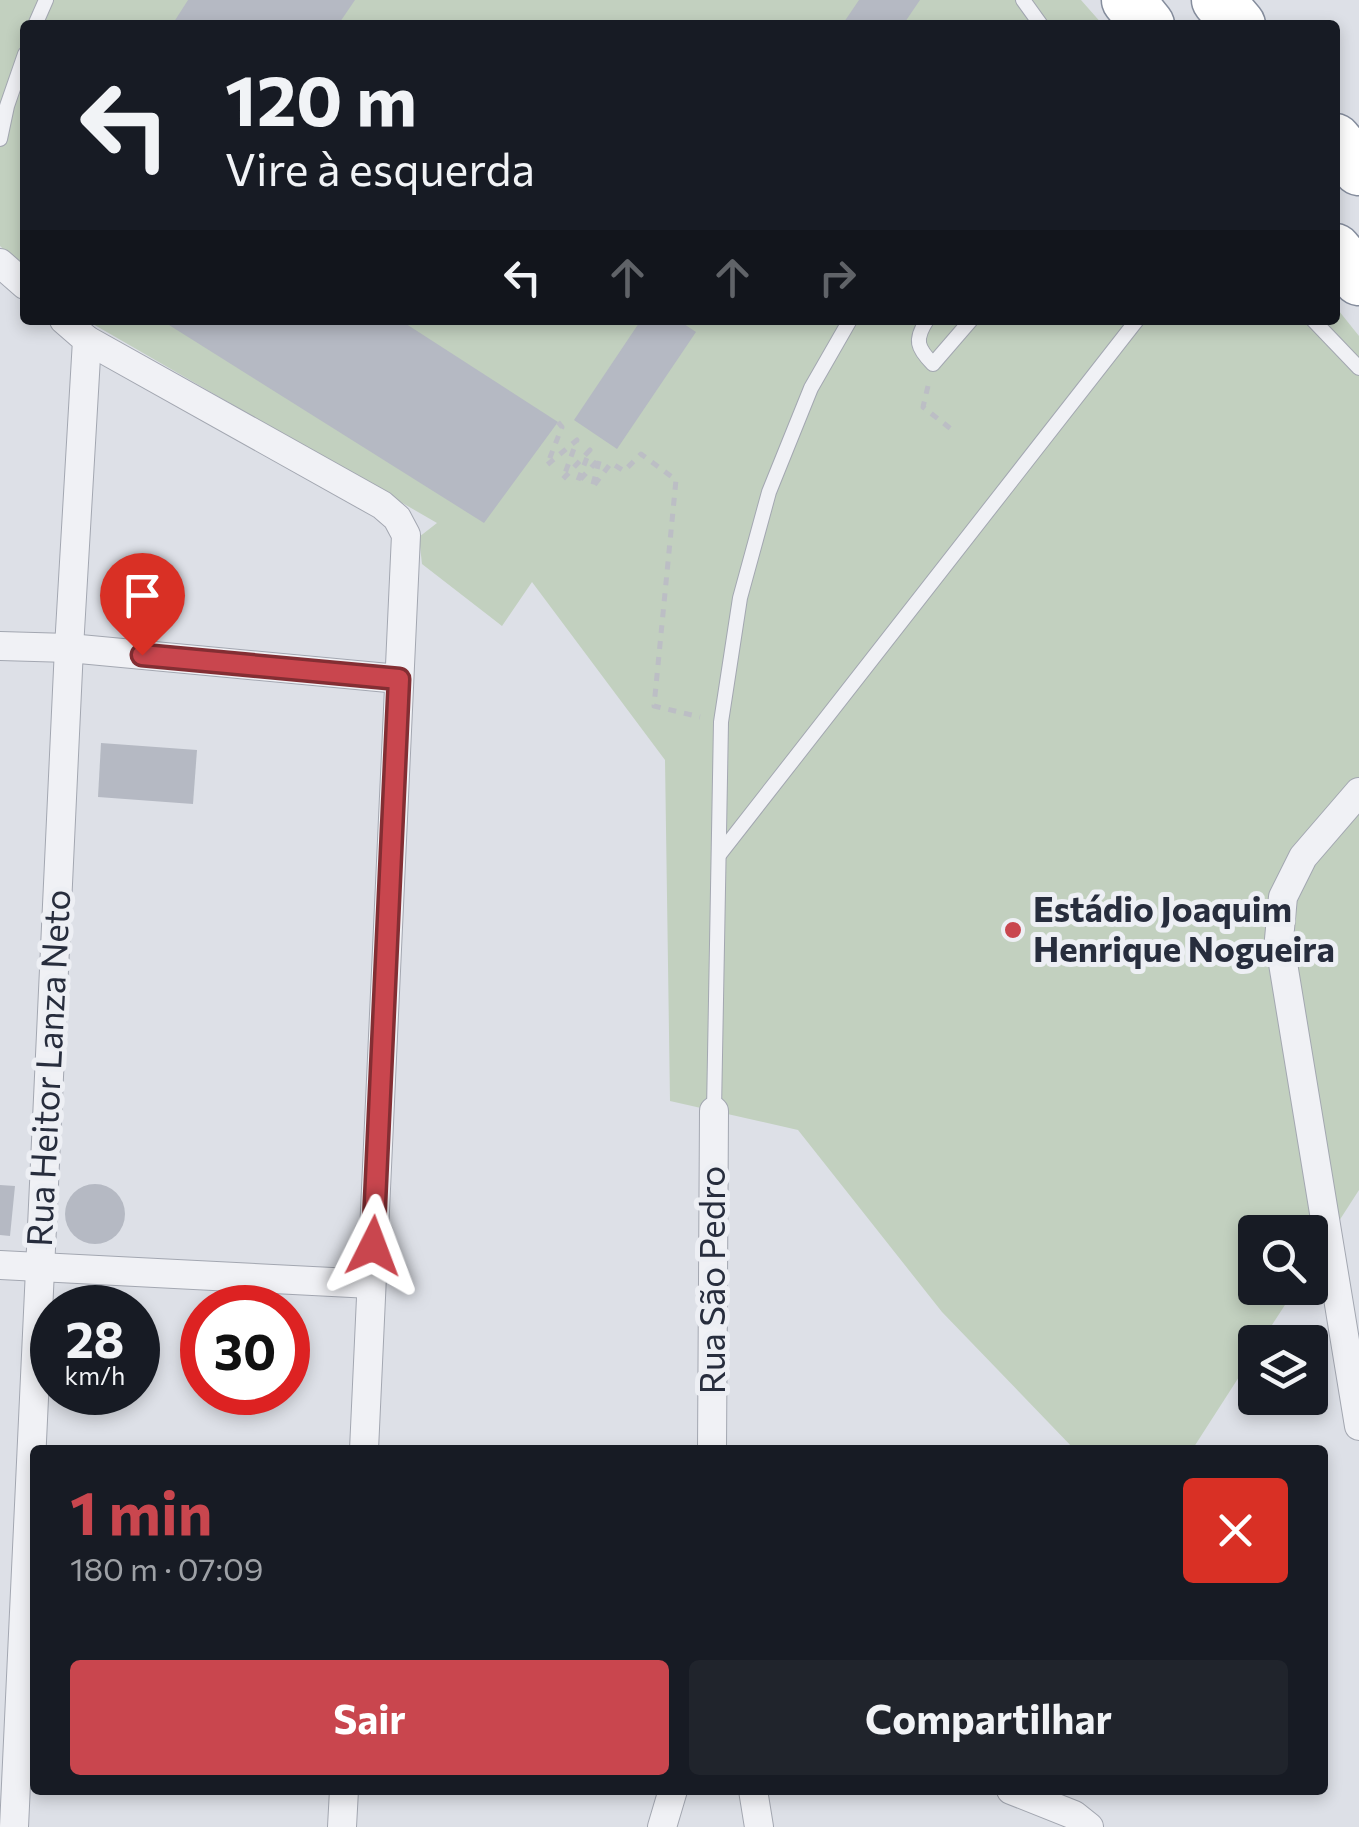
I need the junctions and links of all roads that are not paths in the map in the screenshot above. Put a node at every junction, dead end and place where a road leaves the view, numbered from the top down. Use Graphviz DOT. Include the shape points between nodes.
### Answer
graph roads {
  1 [pos="1128,0"];
  2 [pos="1218,0"];
  3 [pos="1144,20"];
  4 [pos="1235,20"];
  5 [pos="20,68"];
  6 [pos="0,139"];
  7 [pos="1340,146"];
  8 [pos="1359,169"];
  9 [pos="1340,256"];
  10 [pos="0,263"];
  11 [pos="1359,279"];
  12 [pos="20,281"];
  13 [pos="70,325"];
  14 [pos="847,325"];
  15 [pos="924,325"];
  16 [pos="967,325"];
  17 [pos="1134,325"];
  18 [pos="1318,325"];
  19 [pos="87,340"];
  20 [pos="1359,368"];
  21 [pos="0,646"];
  22 [pos="69,648"];
  23 [pos="399,679"];
  24 [pos="1359,792"];
  25 [pos="718,855"];
  26 [pos="714,1110"];
  27 [pos="0,1265"];
  28 [pos="40,1267"];
  29 [pos="371,1284"];
  30 [pos="1359,1426"];
  31 [pos="35,1445"];
  32 [pos="364,1445"];
  33 [pos="712,1445"];
  34 [pos="30,1642"];
  35 [pos="29,1679"];
  36 [pos="26,1732"];
  37 [pos="344,1795"];
  38 [pos="672,1795"];
  39 [pos="754,1795"];
  40 [pos="1023,1795"];
  41 [pos="14,1827"];
  42 [pos="342,1827"];
  43 [pos="662,1827"];
  44 [pos="759,1827"];
  45 [pos="1089,1827"];
  1 -- 3 [label="highway"];
  2 -- 4 [label="highway"];
  5 -- 6 [label="lane"];
  7 -- 8 [label="highway"];
  9 -- 11 [label="highway"];
  10 -- 12 [label="street"];
  13 -- 19 [label="street"];
  14 -- 25 [label="lane" via="811,388 769,492 740,598 720,722"];
  15 -- 16 [label="lane" via="917,344 933,364"];
  17 -- 25 [label="lane"];
  18 -- 20 [label="lane"];
  19 -- 22 [label="street, Rua Heitor Lanza Neto"];
  19 -- 23 [label="street" via="397,518 406,535"];
  21 -- 22 [label="street"];
  22 -- 23 [label="street"];
  22 -- 28 [label="street, Rua Heitor Lanza Neto"];
  23 -- 29 [label="street"];
  24 -- 30 [label="street" via="1303,858 1284,897 1280,938"];
  25 -- 26 [label="lane"];
  26 -- 33 [label="street, Rua São Pedro"];
  27 -- 28 [label="street"];
  28 -- 29 [label="street"];
  28 -- 31 [label="street, Rua Heitor Lanza Neto"];
  29 -- 32 [label="street"];
  34 -- 35 [label="street, Rua Heitor Lanza Neto"];
  35 -- 36 [label="street, Rua Heitor Lanza Neto"];
  36 -- 41 [label="street, Rua Heitor Lanza Neto"];
  37 -- 42 [label="street"];
  38 -- 43 [label="street"];
  39 -- 44 [label="street"];
  40 -- 45 [label="street"];
}
